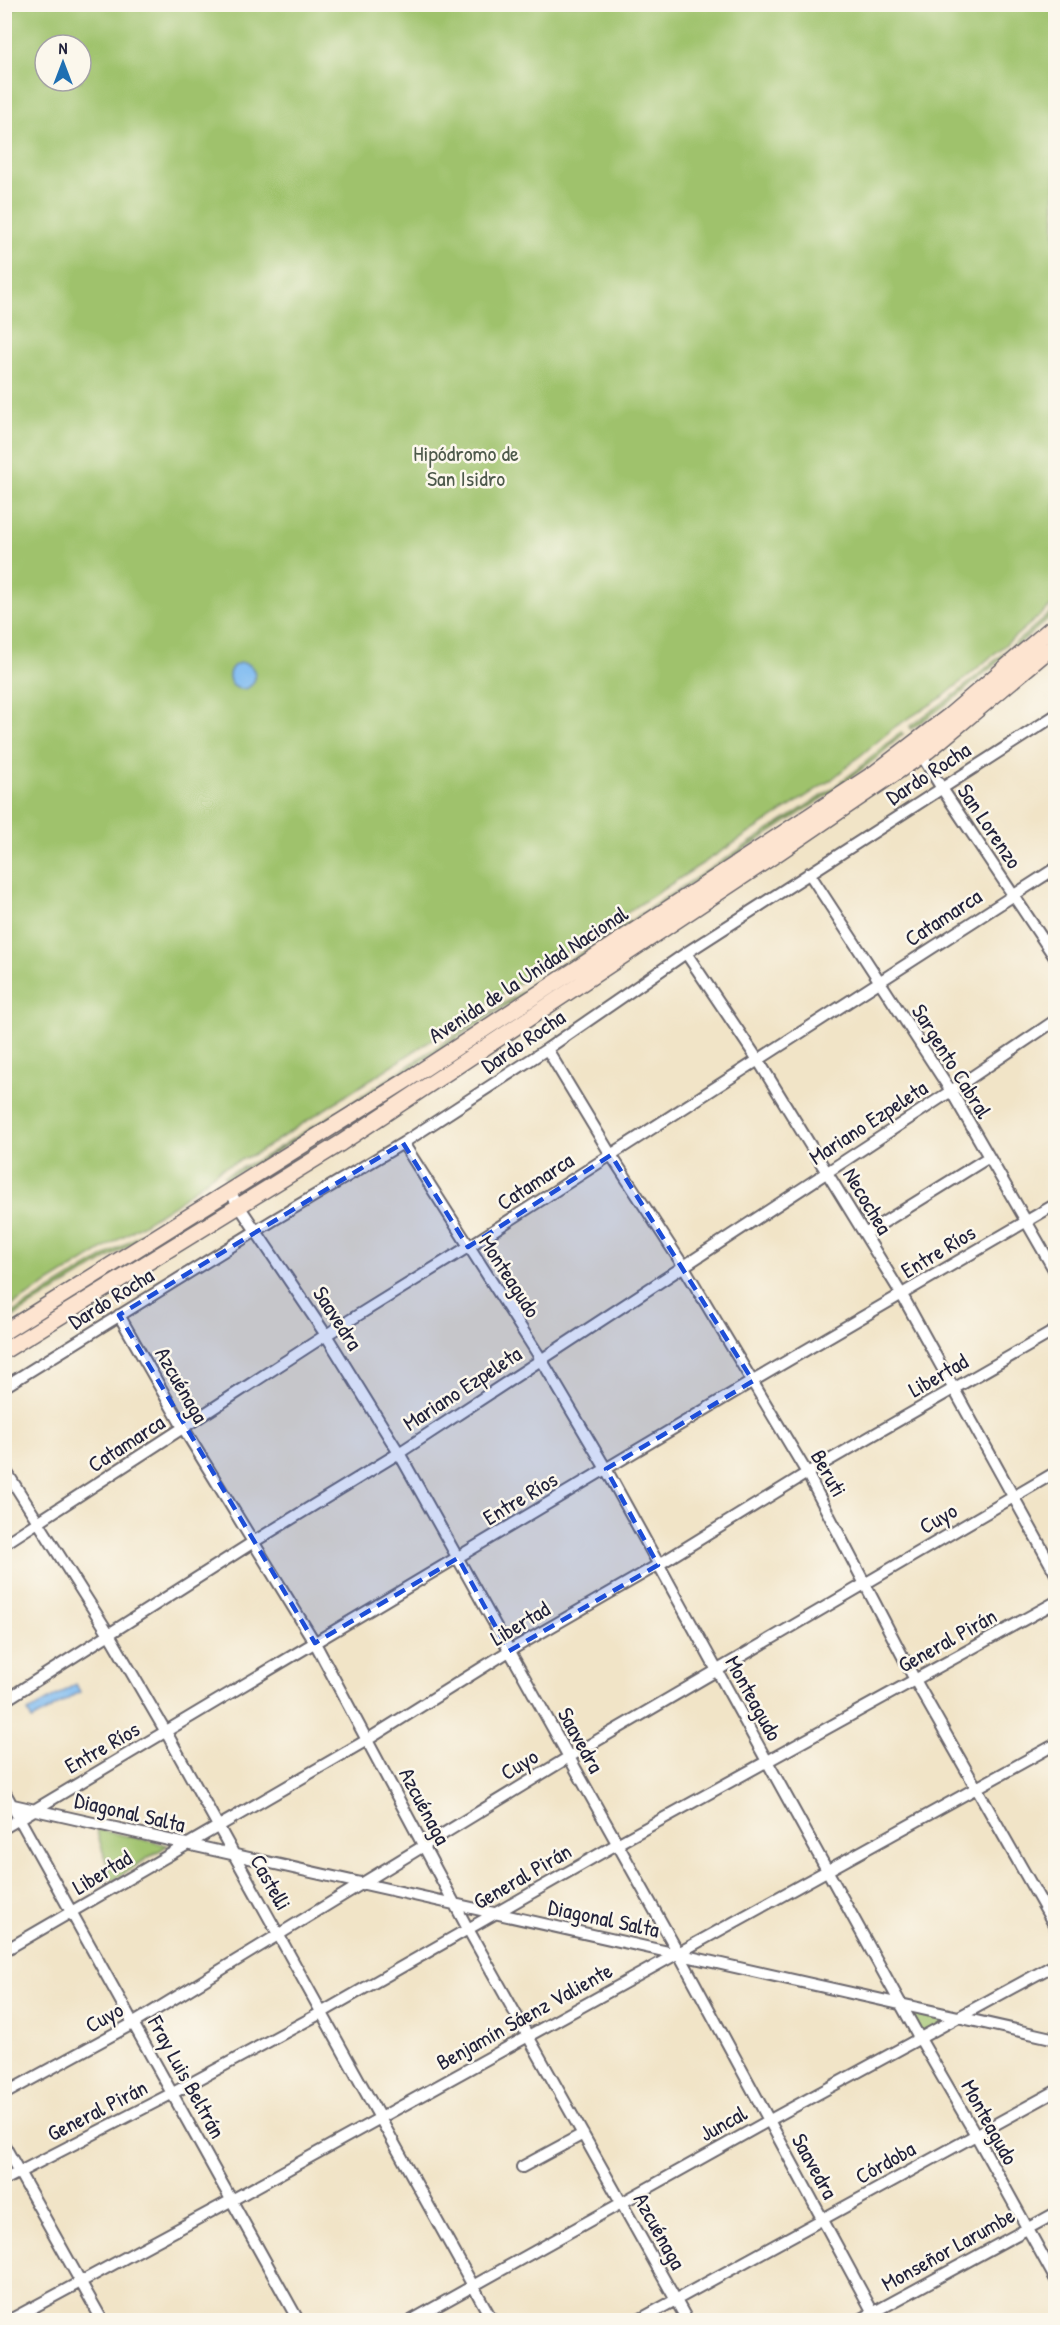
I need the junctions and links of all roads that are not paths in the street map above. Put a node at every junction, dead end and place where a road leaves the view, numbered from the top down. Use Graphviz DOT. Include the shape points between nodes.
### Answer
graph roads {
  1 [pos="1056,624"];
  2 [pos="1056,644"];
  3 [pos="1055,716"];
  4 [pos="919,749"];
  5 [pos="941,787"];
  6 [pos="1056,868"];
  7 [pos="809,873"];
  8 [pos="1013,895"];
  9 [pos="686,953"];
  10 [pos="1056,959"];
  11 [pos="879,982"];
  12 [pos="1056,1020"];
  13 [pos="547,1049"];
  14 [pos="758,1060"];
  15 [pos="951,1091"];
  16 [pos="403,1143"];
  17 [pos="611,1155"];
  18 [pos="989,1157"];
  19 [pos="827,1171"];
  20 [pos="229,1191"];
  21 [pos="1056,1204"];
  22 [pos="239,1205"];
  23 [pos="1025,1222"];
  24 [pos="257,1230"];
  25 [pos="865,1234"];
  26 [pos="468,1247"];
  27 [pos="684,1267"];
  28 [pos="1056,1274"];
  29 [pos="902,1295"];
  30 [pos="119,1315"];
  31 [pos="1056,1330"];
  32 [pos="4,1332"];
  33 [pos="327,1335"];
  34 [pos="4,1351"];
  35 [pos="541,1359"];
  36 [pos="753,1381"];
  37 [pos="4,1387"];
  38 [pos="953,1389"];
  39 [pos="184,1430"];
  40 [pos="399,1453"];
  41 [pos="4,1468"];
  42 [pos="606,1469"];
  43 [pos="1056,1472"];
  44 [pos="807,1473"];
  45 [pos="1013,1497"];
  46 [pos="39,1522"];
  47 [pos="255,1541"];
  48 [pos="4,1545"];
  49 [pos="458,1558"];
  50 [pos="658,1564"];
  51 [pos="1056,1574"];
  52 [pos="866,1583"];
  53 [pos="1056,1602"];
  54 [pos="109,1634"];
  55 [pos="315,1643"];
  56 [pos="509,1651"];
  57 [pos="716,1671"];
  58 [pos="915,1680"];
  59 [pos="4,1701"];
  60 [pos="166,1732"];
  61 [pos="367,1740"];
  62 [pos="1056,1744"];
  63 [pos="569,1756"];
  64 [pos="768,1762"];
  65 [pos="975,1788"];
  66 [pos="4,1791"];
  67 [pos="9,1804"];
  68 [pos="34,1810"];
  69 [pos="21,1818"];
  70 [pos="219,1827"];
  71 [pos="4,1828"];
  72 [pos="617,1844"];
  73 [pos="188,1845"];
  74 [pos="424,1845"];
  75 [pos="234,1855"];
  76 [pos="828,1870"];
  77 [pos="362,1884"];
  78 [pos="454,1904"];
  79 [pos="73,1913"];
  80 [pos="495,1914"];
  81 [pos="1056,1928"];
  82 [pos="468,1929"];
  83 [pos="278,1935"];
  84 [pos="4,1952"];
  85 [pos="679,1954"];
  86 [pos="1056,1964"];
  87 [pos="902,2006"];
  88 [pos="321,2013"];
  89 [pos="955,2018"];
  90 [pos="134,2023"];
  91 [pos="528,2036"];
  92 [pos="919,2037"];
  93 [pos="1056,2039"];
  94 [pos="1056,2091"];
  95 [pos="173,2093"];
  96 [pos="4,2094"];
  97 [pos="379,2118"];
  98 [pos="768,2121"];
  99 [pos="583,2134"];
  100 [pos="976,2135"];
  101 [pos="4,2145"];
  102 [pos="522,2167"];
  103 [pos="19,2172"];
  104 [pos="4,2180"];
  105 [pos="232,2200"];
  106 [pos="622,2203"];
  107 [pos="1056,2213"];
  108 [pos="821,2219"];
  109 [pos="1027,2228"];
  110 [pos="1056,2280"];
  111 [pos="81,2283"];
  112 [pos="473,2286"];
  113 [pos="676,2300"];
  114 [pos="875,2317"];
  115 [pos="10,2320"];
  116 [pos="102,2320"];
  117 [pos="298,2320"];
  118 [pos="412,2320"];
  119 [pos="492,2320"];
  120 [pos="639,2320"];
  121 [pos="687,2320"];
  122 [pos="860,2320"];
  1 -- 4 [label="main road, Avenida de la Unidad Nacional"];
  2 -- 4 [label="main road, Avenida de la Unidad Nacional"];
  3 -- 5 [label="street, Dardo Rocha"];
  4 -- 5 [label="street, San Lorenzo"];
  4 -- 20 [label="main road, Avenida de la Unidad Nacional"];
  4 -- 22 [label="main road, Avenida de la Unidad Nacional" via="371,1124"];
  5 -- 7 [label="street, Dardo Rocha"];
  5 -- 8 [label="street, San Lorenzo"];
  6 -- 8 [label="street, Catamarca"];
  7 -- 9 [label="street, Dardo Rocha"];
  7 -- 11 [label="street, Sargento Cabral"];
  8 -- 10 [label="street, San Lorenzo"];
  8 -- 11 [label="street, Catamarca"];
  9 -- 13 [label="street, Dardo Rocha"];
  9 -- 14 [label="street, Necochea"];
  11 -- 14 [label="street, Catamarca"];
  11 -- 15 [label="street, Sargento Cabral"];
  12 -- 15 [label="street, Mariano Ezpeleta"];
  13 -- 16 [label="street, Dardo Rocha"];
  13 -- 17 [label="street, Beruti"];
  14 -- 17 [label="street, Catamarca"];
  14 -- 19 [label="street, Necochea"];
  15 -- 18 [label="street, Sargento Cabral"];
  15 -- 19 [label="street, Mariano Ezpeleta"];
  16 -- 24 [label="street, Dardo Rocha"];
  16 -- 26 [label="street, Monteagudo"];
  17 -- 26 [label="street, Catamarca"];
  17 -- 27 [label="street, Beruti"];
  18 -- 23 [label="street, Sargento Cabral"];
  18 -- 25 [label="street"];
  19 -- 25 [label="street, Necochea"];
  19 -- 27 [label="street, Mariano Ezpeleta"];
  20 -- 22 [label="street, Saavedra"];
  20 -- 32 [label="main road, Avenida de la Unidad Nacional"];
  21 -- 23 [label="street, Entre Ríos"];
  22 -- 24 [label="street, Saavedra"];
  22 -- 34 [label="main road, Avenida de la Unidad Nacional"];
  23 -- 28 [label="street, Sargento Cabral"];
  23 -- 29 [label="street, Entre Ríos"];
  24 -- 30 [label="street, Dardo Rocha"];
  24 -- 33 [label="street, Saavedra"];
  25 -- 29 [label="street, Necochea"];
  26 -- 33 [label="street, Catamarca"];
  26 -- 35 [label="street, Monteagudo"];
  27 -- 35 [label="street, Mariano Ezpeleta"];
  27 -- 36 [label="street, Beruti"];
  29 -- 36 [label="street, Entre Ríos"];
  29 -- 38 [label="street, Necochea"];
  30 -- 37 [label="street, Dardo Rocha"];
  30 -- 39 [label="street, Azcuénaga"];
  31 -- 38 [label="street, Libertad"];
  33 -- 39 [label="street, Catamarca"];
  33 -- 40 [label="street, Saavedra"];
  35 -- 40 [label="street, Mariano Ezpeleta"];
  35 -- 42 [label="street, Monteagudo"];
  36 -- 42 [label="street, Entre Ríos"];
  36 -- 44 [label="street, Beruti"];
  38 -- 44 [label="street, Libertad"];
  38 -- 45 [label="street, Necochea"];
  39 -- 46 [label="street, Catamarca"];
  39 -- 47 [label="street, Azcuénaga"];
  40 -- 47 [label="street, Mariano Ezpeleta"];
  40 -- 49 [label="street, Saavedra"];
  41 -- 46 [label="street, Castelli"];
  42 -- 49 [label="street, Entre Ríos"];
  42 -- 50 [label="street, Monteagudo"];
  43 -- 45 [label="street, Cuyo"];
  44 -- 50 [label="street, Libertad"];
  44 -- 52 [label="street, Beruti"];
  45 -- 51 [label="street, Necochea"];
  45 -- 52 [label="street, Cuyo"];
  46 -- 48 [label="street, Catamarca"];
  46 -- 54 [label="street, Castelli"];
  47 -- 54 [label="street, Mariano Ezpeleta"];
  47 -- 55 [label="street, Azcuénaga"];
  49 -- 55 [label="street, Entre Ríos"];
  49 -- 56 [label="street, Saavedra"];
  50 -- 56 [label="street, Libertad"];
  50 -- 57 [label="street, Monteagudo"];
  52 -- 57 [label="street, Cuyo"];
  52 -- 58 [label="street, Beruti"];
  53 -- 58 [label="street, General Pirán"];
  54 -- 59 [label="street, Mariano Ezpeleta"];
  54 -- 60 [label="street, Castelli"];
  55 -- 60 [label="street, Entre Ríos"];
  55 -- 61 [label="street, Azcuénaga"];
  56 -- 61 [label="street, Libertad"];
  56 -- 63 [label="street, Saavedra"];
  57 -- 63 [label="street, Cuyo"];
  57 -- 64 [label="street, Monteagudo"];
  58 -- 64 [label="street, General Pirán"];
  58 -- 65 [label="street, Beruti"];
  60 -- 68 [label="street, Entre Ríos"];
  60 -- 70 [label="street, Castelli"];
  61 -- 70 [label="street, Libertad"];
  61 -- 74 [label="street, Azcuénaga"];
  62 -- 65 [label="street, Benjamín Sáenz Valiente"];
  63 -- 72 [label="street, Saavedra"];
  63 -- 74 [label="street, Cuyo"];
  64 -- 72 [label="street, General Pirán"];
  64 -- 76 [label="street, Monteagudo"];
  65 -- 76 [label="street, Benjamín Sáenz Valiente"];
  65 -- 81 [label="street, Beruti"];
  66 -- 67 [label="street, Fray Luis Beltrán"];
  67 -- 68 [label="street, Diagonal Salta"];
  67 -- 69 [label="street, Fray Luis Beltrán"];
  68 -- 69 [label="street, Entre Ríos"];
  68 -- 73 [label="street, Diagonal Salta"];
  69 -- 71 [label="street, Entre Ríos"];
  69 -- 79 [label="street, Fray Luis Beltrán"];
  70 -- 73 [label="street, Libertad"];
  70 -- 75 [label="street, Castelli"];
  72 -- 80 [label="street, General Pirán"];
  72 -- 85 [label="street, Saavedra"];
  73 -- 75 [label="street, Diagonal Salta"];
  73 -- 79 [label="street, Libertad"];
  74 -- 77 [label="street, Cuyo"];
  74 -- 78 [label="street, Azcuénaga"];
  75 -- 77 [label="street, Diagonal Salta"];
  75 -- 83 [label="street, Castelli"];
  76 -- 85 [label="street, Benjamín Sáenz Valiente"];
  76 -- 87 [label="street, Monteagudo"];
  77 -- 78 [label="street, Diagonal Salta"];
  77 -- 83 [label="street, Cuyo"];
  78 -- 80 [label="street, Diagonal Salta"];
  78 -- 82 [label="street, Azcuénaga"];
  79 -- 84 [label="street, Libertad"];
  79 -- 90 [label="street, Fray Luis Beltrán"];
  80 -- 82 [label="street, General Pirán"];
  80 -- 85 [label="street, Diagonal Salta"];
  82 -- 88 [label="street, General Pirán"];
  82 -- 91 [label="street, Azcuénaga"];
  83 -- 88 [label="street, Castelli"];
  83 -- 90 [label="street, Cuyo"];
  85 -- 87 [label="street, Diagonal Salta"];
  85 -- 91 [label="street, Benjamín Sáenz Valiente"];
  85 -- 98 [label="street, Saavedra"];
  86 -- 89 [label="street, Juncal"];
  87 -- 89 [label="street, Diagonal Salta"];
  87 -- 92 [label="street, Monteagudo"];
  88 -- 95 [label="street, General Pirán"];
  88 -- 97 [label="street, Castelli"];
  89 -- 92 [label="street, Juncal"];
  89 -- 93 [label="street, Diagonal Salta"];
  90 -- 95 [label="street, Fray Luis Beltrán"];
  90 -- 96 [label="street, Cuyo"];
  91 -- 97 [label="street, Benjamín Sáenz Valiente"];
  91 -- 99 [label="street, Azcuénaga"];
  92 -- 98 [label="street, Juncal"];
  92 -- 100 [label="street, Monteagudo"];
  94 -- 100 [label="street, Córdoba"];
  95 -- 103 [label="street, General Pirán"];
  95 -- 105 [label="street, Fray Luis Beltrán"];
  97 -- 105 [label="street, Benjamín Sáenz Valiente"];
  97 -- 112 [label="street, Castelli"];
  98 -- 106 [label="street, Juncal"];
  98 -- 108 [label="street, Saavedra"];
  99 -- 102 [label="street"];
  99 -- 106 [label="street, Azcuénaga"];
  100 -- 108 [label="street, Córdoba"];
  100 -- 109 [label="street, Monteagudo"];
  101 -- 103 [label="street"];
  103 -- 104 [label="street, General Pirán"];
  103 -- 111 [label="street"];
  105 -- 111 [label="street, Benjamín Sáenz Valiente"];
  105 -- 117 [label="street, Fray Luis Beltrán"];
  106 -- 112 [label="street, Juncal"];
  106 -- 113 [label="street, Azcuénaga"];
  107 -- 109 [label="street, Monseñor Larumbe"];
  108 -- 113 [label="street, Córdoba"];
  108 -- 114 [label="street, Saavedra"];
  109 -- 110 [label="street, Monteagudo"];
  109 -- 114 [label="street, Monseñor Larumbe"];
  111 -- 115 [label="street, Benjamín Sáenz Valiente"];
  111 -- 116 [label="street"];
  112 -- 118 [label="street, Juncal"];
  112 -- 119 [label="street, Castelli"];
  113 -- 120 [label="street, Córdoba"];
  113 -- 121 [label="street, Azcuénaga"];
  114 -- 122 [label="street, Monseñor Larumbe"];
}
